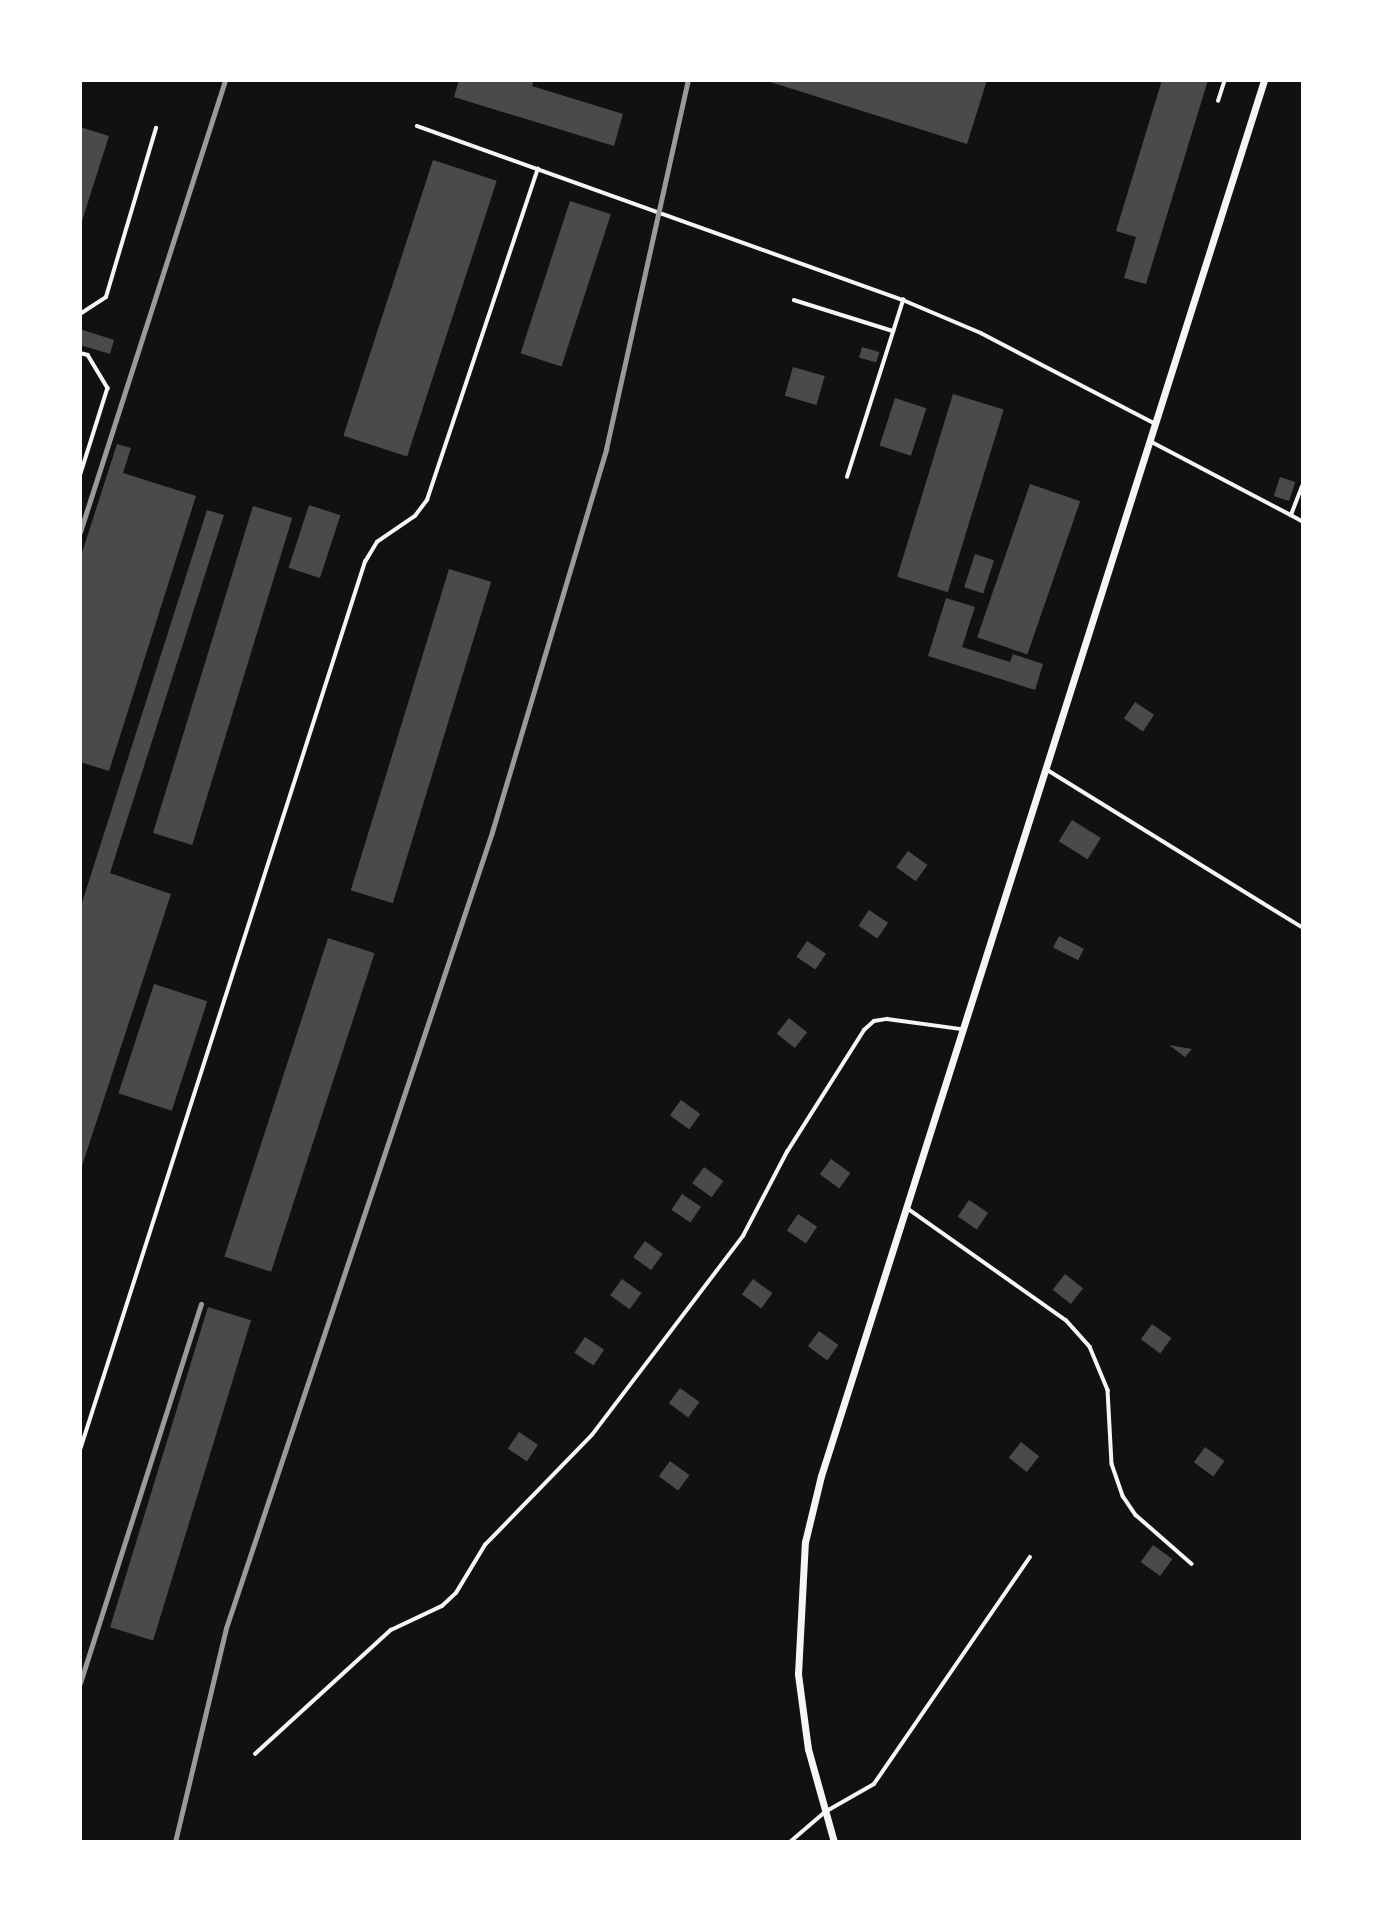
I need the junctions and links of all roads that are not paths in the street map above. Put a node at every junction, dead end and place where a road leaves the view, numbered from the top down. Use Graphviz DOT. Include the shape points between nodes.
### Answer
graph roads {
  1 [pos="1225,80"];
  2 [pos="1264,80"];
  3 [pos="1218,101"];
  4 [pos="417,126"];
  5 [pos="156,128"];
  6 [pos="538,169"];
  7 [pos="794,300"];
  8 [pos="903,300"];
  9 [pos="80,314"];
  10 [pos="893,331"];
  11 [pos="80,353"];
  12 [pos="1154,423"];
  13 [pos="1149,440"];
  14 [pos="80,477"];
  15 [pos="847,477"];
  16 [pos="1303,486"];
  17 [pos="1291,515"];
  18 [pos="1303,521"];
  19 [pos="1046,769"];
  20 [pos="1303,927"];
  21 [pos="963,1029"];
  22 [pos="905,1207"];
  23 [pos="80,1450"];
  24 [pos="1030,1557"];
  25 [pos="1192,1564"];
  26 [pos="255,1754"];
  27 [pos="825,1812"];
  28 [pos="790,1842"];
  29 [pos="834,1842"];
  1 -- 3 [label="lane"];
  2 -- 12 [label="street"];
  4 -- 6 [label="lane"];
  5 -- 9 [label="lane" via="106,297"];
  6 -- 8 [label="lane"];
  6 -- 23 [label="lane" via="428,500 415,516 377,542 365,562"];
  7 -- 10 [label="lane"];
  8 -- 10 [label="lane"];
  8 -- 12 [label="lane" via="981,333"];
  10 -- 15 [label="lane"];
  11 -- 14 [label="lane" via="88,355 108,388"];
  12 -- 13 [label="street"];
  13 -- 17 [label="lane"];
  13 -- 19 [label="street"];
  16 -- 17 [label="lane"];
  17 -- 18 [label="lane"];
  19 -- 20 [label="lane"];
  19 -- 21 [label="street"];
  21 -- 22 [label="street"];
  21 -- 26 [label="lane" via="887,1019 874,1021 864,1030 787,1152 743,1236 592,1435 485,1545 456,1593 442,1606 391,1630"];
  22 -- 25 [label="lane" via="1066,1320 1090,1347 1108,1390 1112,1464 1123,1496 1136,1515"];
  22 -- 27 [label="street" via="821,1476 805,1542 797,1674 808,1749"];
  24 -- 27 [label="lane" via="874,1784"];
  27 -- 28 [label="lane"];
  27 -- 29 [label="street"];
}
